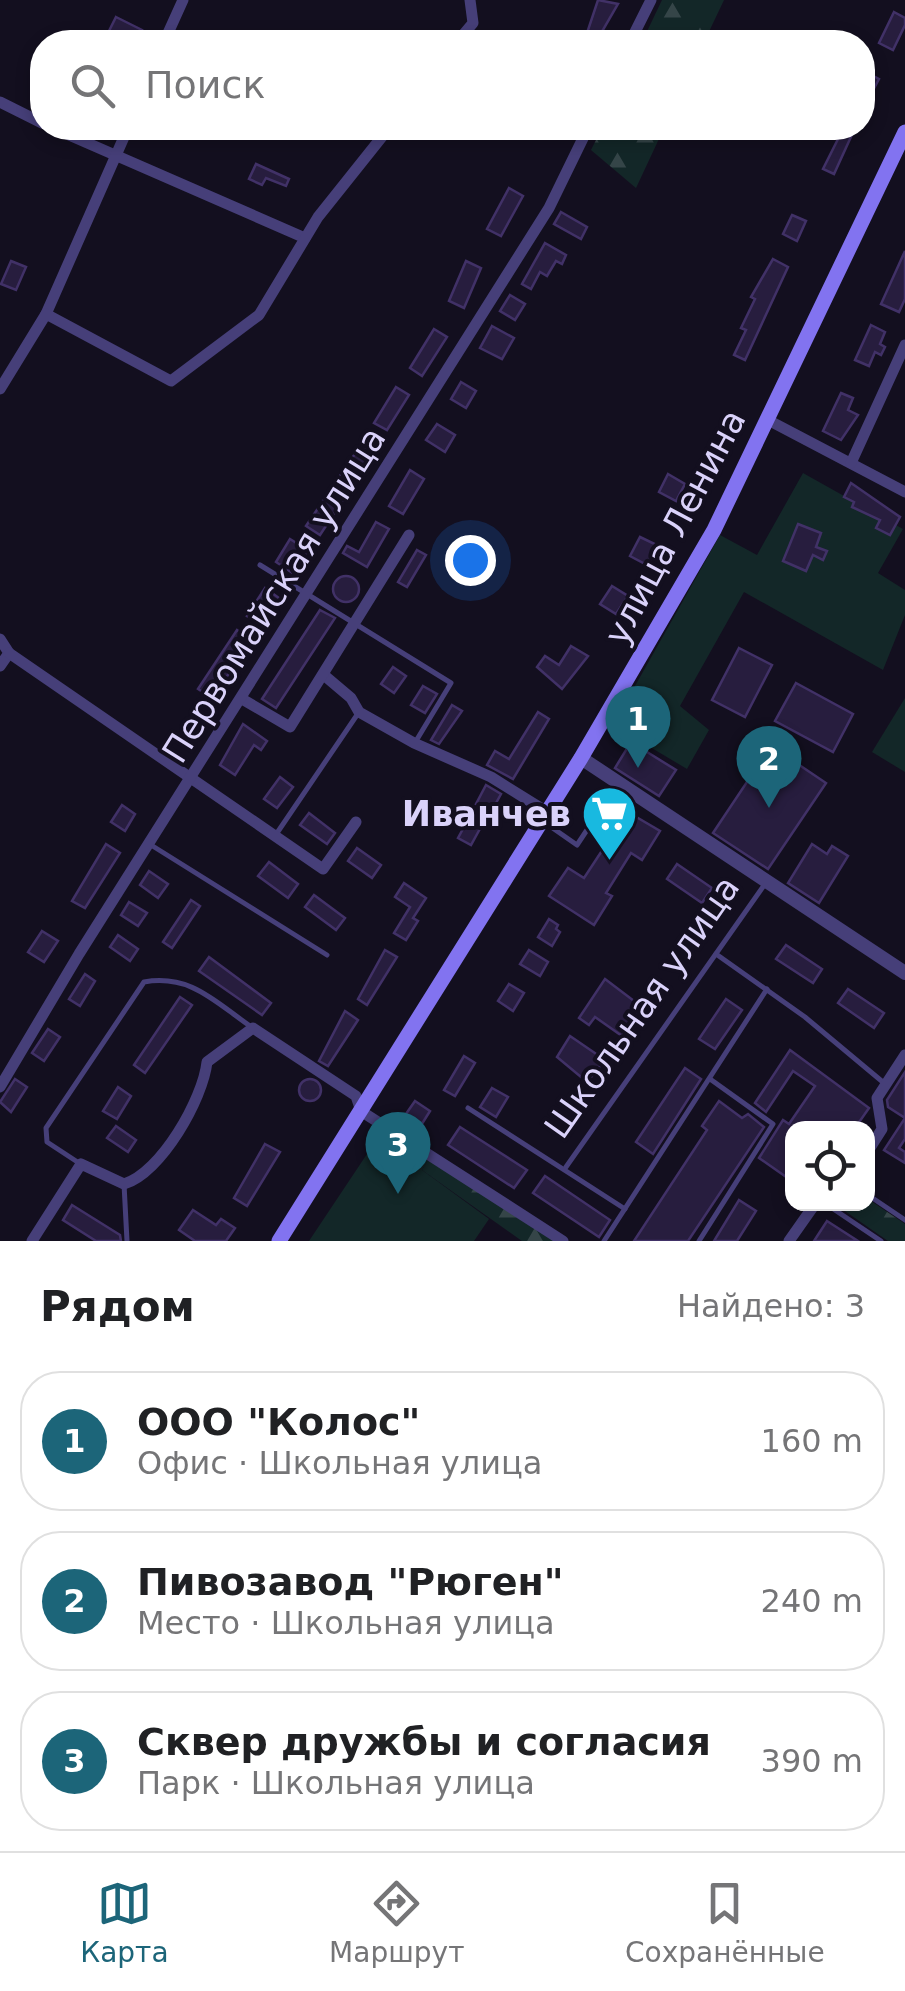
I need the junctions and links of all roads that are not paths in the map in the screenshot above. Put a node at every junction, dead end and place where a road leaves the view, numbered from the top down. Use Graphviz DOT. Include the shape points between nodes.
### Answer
graph roads {
  1 [pos="183,0"];
  2 [pos="470,0"];
  3 [pos="651,0"];
  4 [pos="169,30"];
  5 [pos="467,30"];
  6 [pos="636,30"];
  7 [pos="0,102"];
  8 [pos="30,117"];
  9 [pos="905,132"];
  10 [pos="77,140"];
  11 [pos="122,140"];
  12 [pos="380,140"];
  13 [pos="582,140"];
  14 [pos="114,158"];
  15 [pos="305,238"];
  16 [pos="46,314"];
  17 [pos="905,345"];
  18 [pos="0,388"];
  19 [pos="768,420"];
  20 [pos="850,463"];
  21 [pos="905,492"];
  22 [pos="410,535"];
  23 [pos="260,565"];
  24 [pos="306,594"];
  25 [pos="354,623"];
  26 [pos="0,639"];
  27 [pos="10,654"];
  28 [pos="0,666"];
  29 [pos="324,676"];
  30 [pos="242,699"];
  31 [pos="359,712"];
  32 [pos="414,743"];
  33 [pos="582,758"];
  34 [pos="192,777"];
  35 [pos="618,783"];
  36 [pos="544,816"];
  37 [pos="356,822"];
  38 [pos="276,833"];
  39 [pos="149,843"];
  40 [pos="766,882"];
  41 [pos="327,954"];
  42 [pos="716,954"];
  43 [pos="905,973"];
  44 [pos="767,988"];
  45 [pos="253,1028"];
  46 [pos="905,1055"];
  47 [pos="710,1079"];
  48 [pos="886,1085"];
  49 [pos="0,1087"];
  50 [pos="468,1108"];
  51 [pos="362,1110"];
  52 [pos="875,1140"];
  53 [pos="81,1164"];
  54 [pos="566,1167"];
  55 [pos="124,1184"];
  56 [pos="875,1200"];
  57 [pos="626,1210"];
  58 [pos="809,1211"];
  59 [pos="836,1211"];
  60 [pos="905,1220"];
  61 [pos="283,1240"];
  62 [pos="32,1241"];
  63 [pos="126,1241"];
  64 [pos="564,1241"];
  65 [pos="604,1241"];
  66 [pos="698,1241"];
  67 [pos="789,1241"];
  68 [pos="881,1241"];
  1 -- 4 [label="street"];
  2 -- 5 [label="street" via="473,22"];
  3 -- 6 [label="street"];
  7 -- 8 [label="street"];
  9 -- 19 [label="main road, улица Ленина"];
  10 -- 14 [label="street"];
  11 -- 14 [label="street"];
  12 -- 15 [label="street"];
  13 -- 24 [label="street, Первомайская улица" via="549,208"];
  14 -- 15 [label="street"];
  14 -- 16 [label="street"];
  15 -- 16 [label="street" via="259,316 170,381"];
  16 -- 18 [label="street"];
  17 -- 20 [label="street"];
  19 -- 20 [label="street"];
  19 -- 33 [label="main road, улица Ленина" via="721,533"];
  20 -- 21 [label="street"];
  22 -- 25 [label="street"];
  23 -- 24 [label="lane"];
  24 -- 25 [label="lane"];
  24 -- 30 [label="street, Первомайская улица"];
  25 -- 29 [label="street"];
  25 -- 32 [label="lane" via="451,683"];
  26 -- 27 [label="street"];
  27 -- 28 [label="street"];
  27 -- 34 [label="street"];
  29 -- 30 [label="street" via="290,728"];
  29 -- 31 [label="street"];
  30 -- 34 [label="street, Первомайская улица"];
  31 -- 32 [label="street"];
  31 -- 38 [label="lane"];
  32 -- 36 [label="street" via="478,770"];
  33 -- 35 [label="street, Школьная улица"];
  33 -- 36 [label="main road, улица Ленина"];
  34 -- 38 [label="street"];
  34 -- 39 [label="street, Первомайская улица"];
  35 -- 36 [label="lane" via="577,845"];
  35 -- 40 [label="street, Школьная улица"];
  36 -- 51 [label="main road, улица Ленина"];
  37 -- 38 [label="street" via="324,869"];
  39 -- 41 [label="lane"];
  39 -- 49 [label="street, Первомайская улица"];
  40 -- 42 [label="lane, Школьная улица"];
  40 -- 43 [label="street, Школьная улица"];
  42 -- 44 [label="lane"];
  42 -- 54 [label="lane, Школьная улица"];
  44 -- 47 [label="lane"];
  44 -- 48 [label="lane"];
  45 -- 51 [label="street" via="356,1096"];
  45 -- 53 [label="lane" via="187,982 144,982 46,1128 47,1142"];
  45 -- 55 [label="street" via="207,1062 204,1087 176,1133 146,1173"];
  46 -- 48 [label="street"];
  47 -- 57 [label="lane"];
  47 -- 66 [label="lane" via="773,1124"];
  48 -- 52 [label="street" via="877,1098 882,1130"];
  50 -- 54 [label="lane"];
  51 -- 61 [label="main road, улица Ленина"];
  51 -- 64 [label="street"];
  53 -- 55 [label="street"];
  53 -- 62 [label="street"];
  54 -- 57 [label="lane"];
  55 -- 63 [label="lane"];
  56 -- 60 [label="lane"];
  57 -- 65 [label="lane"];
  58 -- 67 [label="street"];
  59 -- 68 [label="lane"];
}
